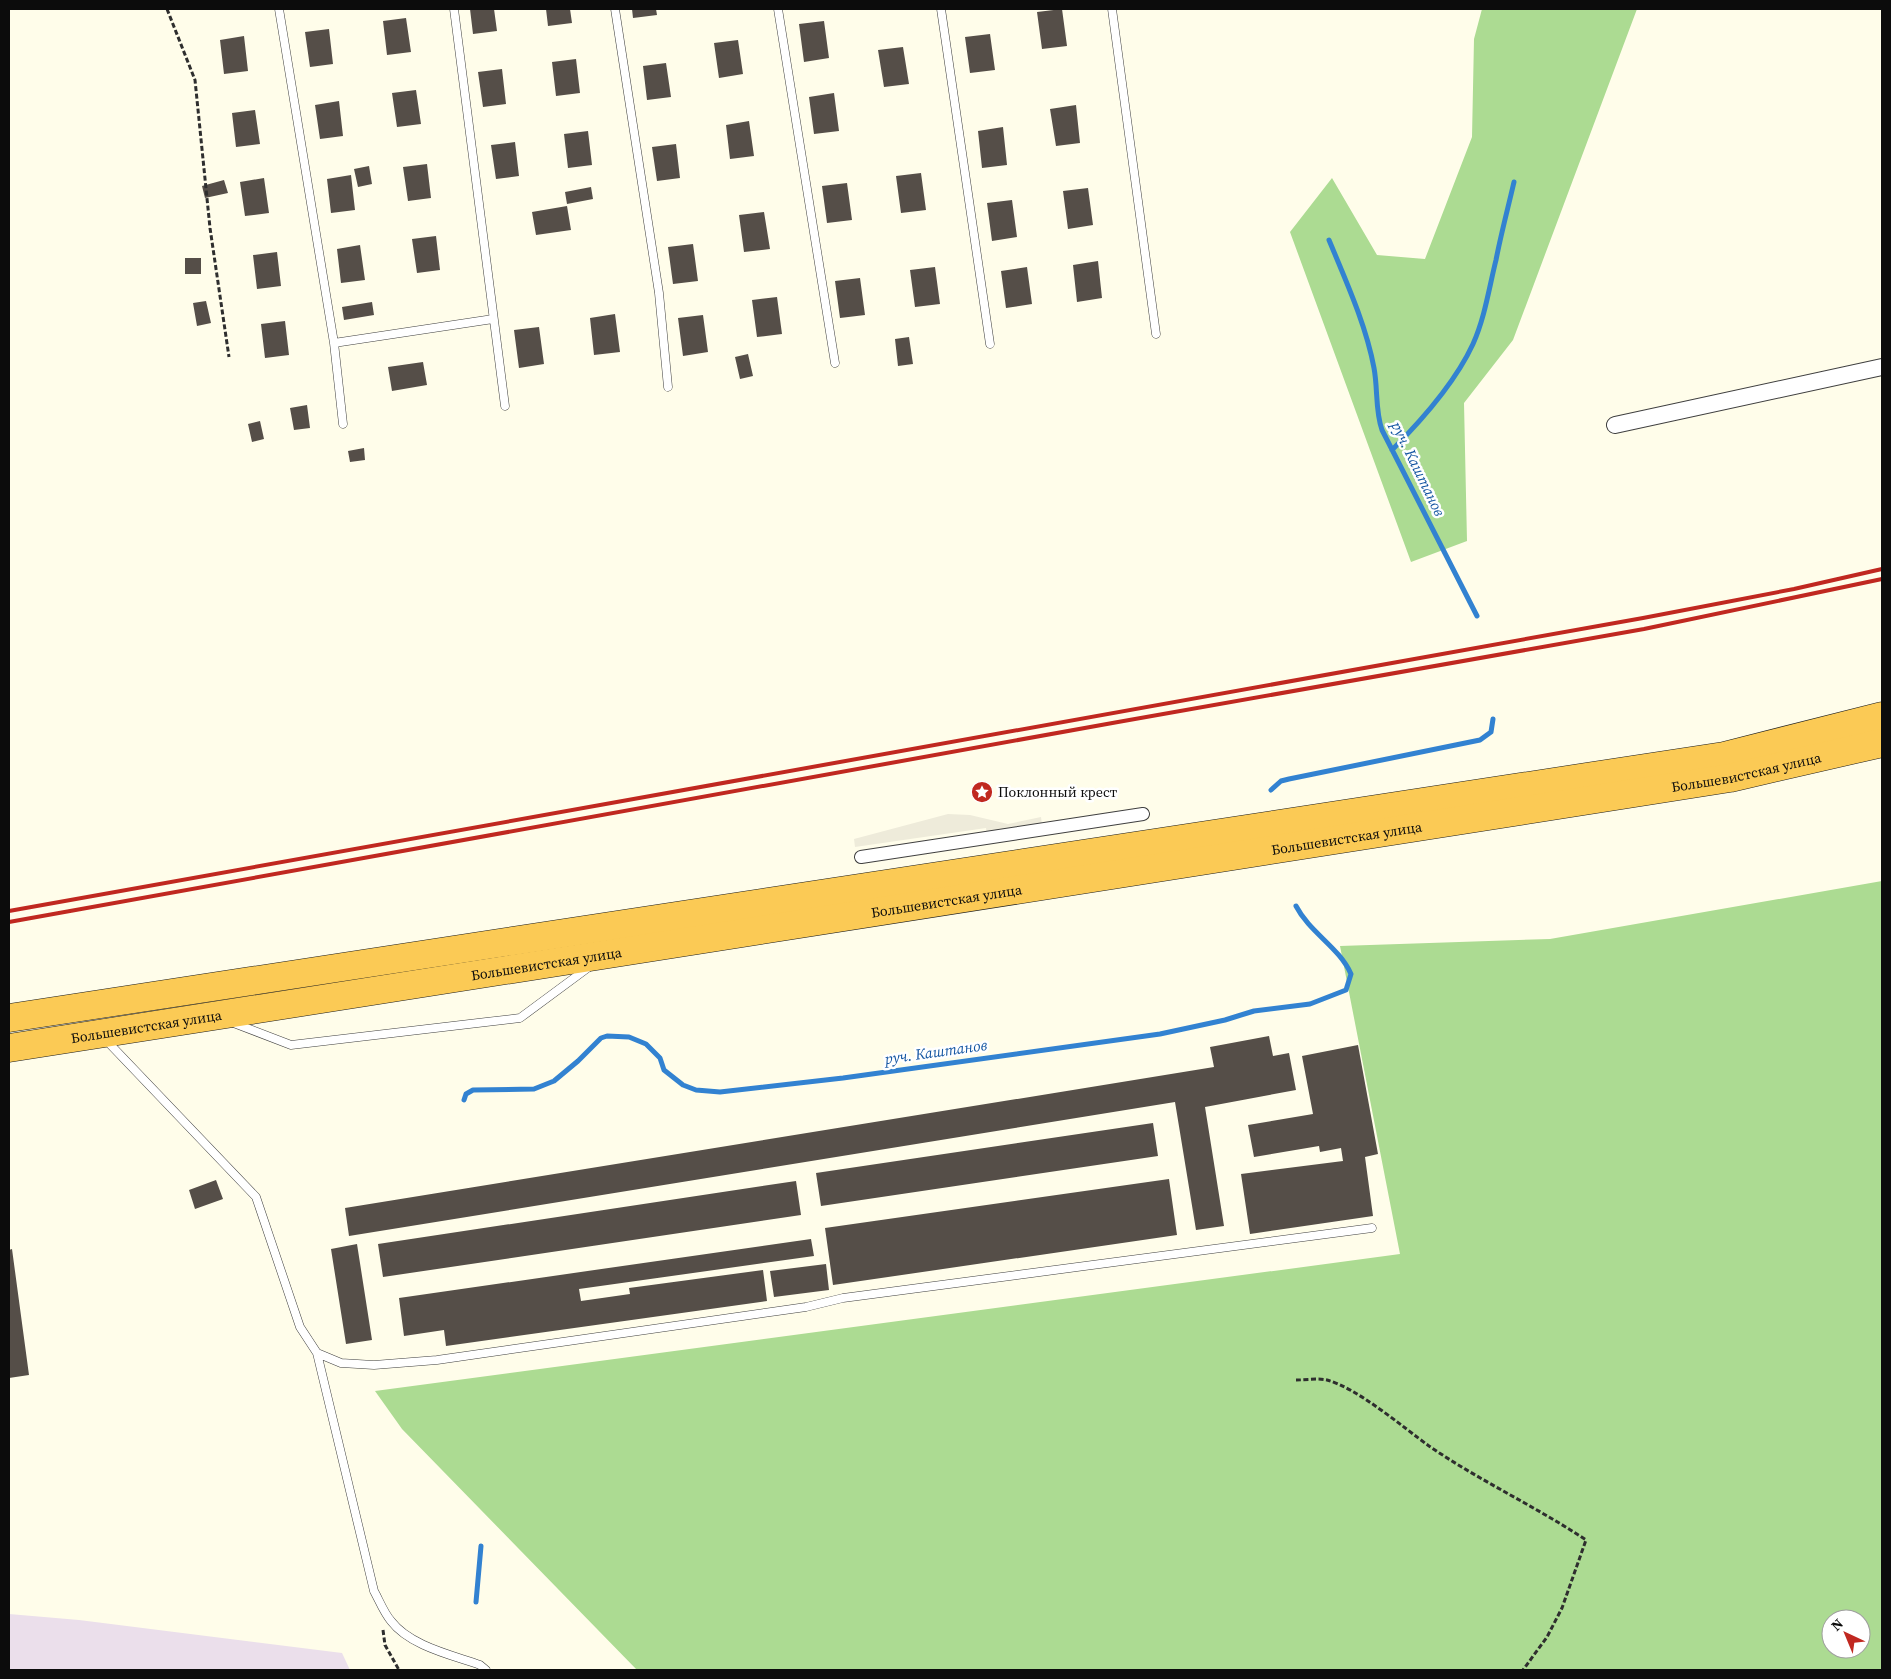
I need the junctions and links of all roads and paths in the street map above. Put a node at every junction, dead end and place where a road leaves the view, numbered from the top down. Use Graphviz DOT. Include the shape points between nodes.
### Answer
graph roads {
  1 [pos="167,9"];
  2 [pos="279,9"];
  3 [pos="454,9"];
  4 [pos="615,9"];
  5 [pos="778,9"];
  6 [pos="941,9"];
  7 [pos="1112,9"];
  8 [pos="494,319"];
  9 [pos="1156,334"];
  10 [pos="334,343"];
  11 [pos="990,344"];
  12 [pos="229,357"];
  13 [pos="835,363"];
  14 [pos="1882,367"];
  15 [pos="668,386"];
  16 [pos="504,406"];
  17 [pos="343,424"];
  18 [pos="1615,425"];
  19 [pos="1882,716"];
  20 [pos="1882,742"];
  21 [pos="1143,814"];
  22 [pos="861,857"];
  23 [pos="607,954"];
  24 [pos="215,1016"];
  25 [pos="9,1018"];
  26 [pos="100,1034"];
  27 [pos="9,1048"];
  28 [pos="1372,1228"];
  29 [pos="317,1353"];
  30 [pos="1296,1380"];
  31 [pos="486,1670"];
  32 [pos="1523,1670"];
  1 -- 12 [label="path" via="195,80 210,228"];
  2 -- 10 [label="lane"];
  3 -- 8 [label="lane"];
  4 -- 15 [label="lane" via="659,293"];
  5 -- 13 [label="lane"];
  6 -- 11 [label="lane"];
  7 -- 9 [label="lane"];
  8 -- 10 [label="lane"];
  8 -- 16 [label="lane"];
  10 -- 17 [label="lane"];
  14 -- 18 [label="street"];
  19 -- 25 [label="highway, Большевистская улица" via="1724,756"];
  20 -- 23 [label="highway, Большевистская улица" via="1730,778"];
  21 -- 22 [label="street"];
  23 -- 24 [label="highway, Большевистская улица"];
  23 -- 24 [label="lane" via="520,1018 291,1045"];
  24 -- 26 [label="highway, Большевистская улица"];
  26 -- 27 [label="highway, Большевистская улица"];
  26 -- 29 [label="lane" via="256,1197 300,1328"];
  28 -- 29 [label="lane" via="853,1296 806,1307 437,1360 374,1366 342,1364"];
  29 -- 31 [label="lane" via="374,1591 391,1622 420,1644"];
  30 -- 32 [label="path" via="1327,1380 1349,1391 1396,1420 1429,1446 1550,1515 1586,1540 1562,1608 1547,1637"];
}
